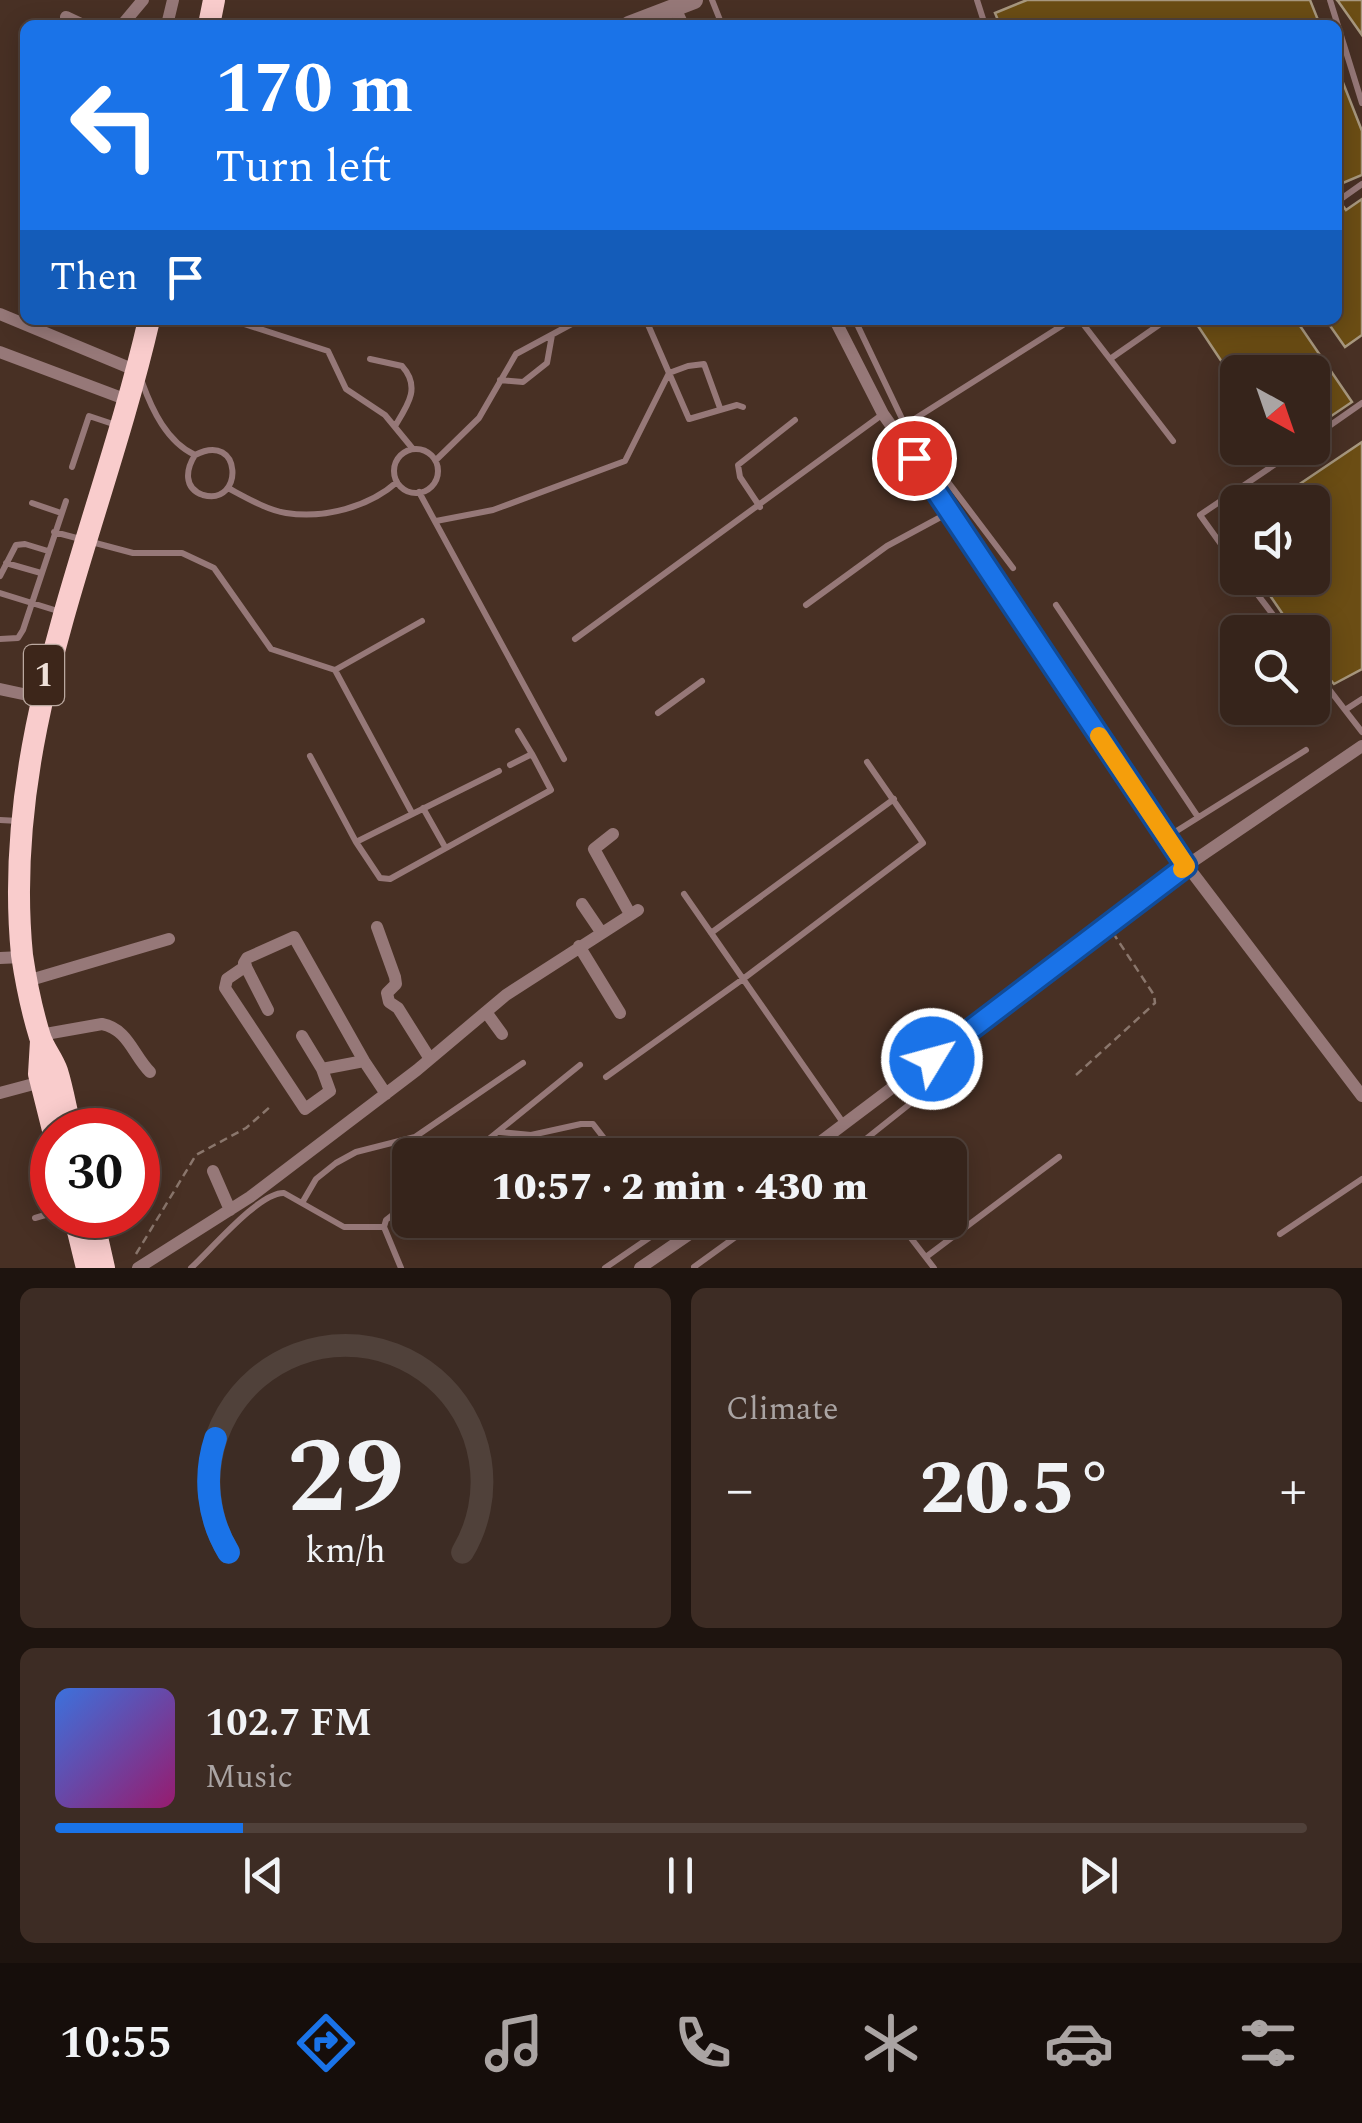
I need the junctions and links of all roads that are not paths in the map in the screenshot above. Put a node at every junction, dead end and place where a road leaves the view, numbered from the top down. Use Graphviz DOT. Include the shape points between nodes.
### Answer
graph roads {
  1 [pos="143,0"];
  2 [pos="694,0"];
  3 [pos="656,7"];
  4 [pos="679,16"];
  5 [pos="66,17"];
  6 [pos="72,20"];
  7 [pos="126,20"];
  8 [pos="1342,39"];
  9 [pos="1362,103"];
  10 [pos="27,325"];
  11 [pos="148,325"];
  12 [pos="247,325"];
  13 [pos="569,325"];
  14 [pos="648,325"];
  15 [pos="838,325"];
  16 [pos="857,325"];
  17 [pos="1063,325"];
  18 [pos="1084,325"];
  19 [pos="1159,325"];
  20 [pos="552,334"];
  21 [pos="0,352"];
  22 [pos="370,358"];
  23 [pos="1110,359"];
  24 [pos="137,370"];
  25 [pos="669,373"];
  26 [pos="500,380"];
  27 [pos="130,401"];
  28 [pos="1362,404"];
  29 [pos="742,407"];
  30 [pos="720,408"];
  31 [pos="883,414"];
  32 [pos="795,420"];
  33 [pos="904,425"];
  34 [pos="395,426"];
  35 [pos="1330,426"];
  36 [pos="122,428"];
  37 [pos="1173,441"];
  38 [pos="413,449"];
  39 [pos="195,455"];
  40 [pos="436,460"];
  41 [pos="1274,465"];
  42 [pos="72,467"];
  43 [pos="397,482"];
  44 [pos="1245,485"];
  45 [pos="228,488"];
  46 [pos="419,492"];
  47 [pos="66,500"];
  48 [pos="1220,502"];
  49 [pos="32,503"];
  50 [pos="760,506"];
  51 [pos="951,511"];
  52 [pos="61,513"];
  53 [pos="436,521"];
  54 [pos="54,532"];
  55 [pos="86,541"];
  56 [pos="1220,543"];
  57 [pos="48,551"];
  58 [pos="6,563"];
  59 [pos="1013,568"];
  60 [pos="41,573"];
  61 [pos="0,576"];
  62 [pos="0,593"];
  63 [pos="1258,595"];
  64 [pos="31,604"];
  65 [pos="1056,605"];
  66 [pos="806,606"];
  67 [pos="64,613"];
  68 [pos="1273,615"];
  69 [pos="422,621"];
  70 [pos="0,639"];
  71 [pos="575,639"];
  72 [pos="335,670"];
  73 [pos="702,681"];
  74 [pos="0,690"];
  75 [pos="1330,690"];
  76 [pos="38,697"];
  77 [pos="1362,699"];
  78 [pos="1345,710"];
  79 [pos="658,713"];
  80 [pos="518,731"];
  81 [pos="1362,732"];
  82 [pos="1362,746"];
  83 [pos="1306,750"];
  84 [pos="532,754"];
  85 [pos="310,756"];
  86 [pos="564,759"];
  87 [pos="867,762"];
  88 [pos="510,766"];
  89 [pos="499,771"];
  90 [pos="894,799"];
  91 [pos="423,808"];
  92 [pos="412,814"];
  93 [pos="1198,817"];
  94 [pos="9,821"];
  95 [pos="613,834"];
  96 [pos="1166,838"];
  97 [pos="356,842"];
  98 [pos="445,847"];
  99 [pos="1186,866"];
  100 [pos="684,894"];
  101 [pos="582,904"];
  102 [pos="377,927"];
  103 [pos="600,932"];
  104 [pos="711,933"];
  105 [pos="169,939"];
  106 [pos="579,946"];
  107 [pos="11,957"];
  108 [pos="246,966"];
  109 [pos="743,979"];
  110 [pos="27,981"];
  111 [pos="268,1010"];
  112 [pos="486,1012"];
  113 [pos="620,1013"];
  114 [pos="502,1034"];
  115 [pos="302,1036"];
  116 [pos="41,1038"];
  117 [pos="974,1052"];
  118 [pos="430,1059"];
  119 [pos="364,1061"];
  120 [pos="524,1063"];
  121 [pos="580,1065"];
  122 [pos="322,1069"];
  123 [pos="150,1072"];
  124 [pos="606,1077"];
  125 [pos="41,1082"];
  126 [pos="0,1093"];
  127 [pos="386,1094"];
  128 [pos="1362,1096"];
  129 [pos="48,1108"];
  130 [pos="66,1108"];
  131 [pos="845,1125"];
  132 [pos="499,1132"];
  133 [pos="832,1134"];
  134 [pos="491,1138"];
  135 [pos="604,1138"];
  136 [pos="826,1138"];
  137 [pos="835,1138"];
  138 [pos="868,1138"];
  139 [pos="1059,1157"];
  140 [pos="212,1170"];
  141 [pos="1362,1179"];
  142 [pos="302,1203"];
  143 [pos="230,1210"];
  144 [pos="392,1215"];
  145 [pos="384,1227"];
  146 [pos="1280,1234"];
  147 [pos="80,1238"];
  148 [pos="97,1238"];
  149 [pos="645,1238"];
  150 [pos="676,1238"];
  151 [pos="685,1238"];
  152 [pos="734,1238"];
  153 [pos="912,1238"];
  154 [pos="679,1242"];
  155 [pos="926,1257"];
  156 [pos="694,1266"];
  157 [pos="644,1267"];
  158 [pos="87,1268"];
  159 [pos="104,1268"];
  160 [pos="138,1268"];
  161 [pos="192,1268"];
  162 [pos="401,1268"];
  163 [pos="605,1268"];
  164 [pos="934,1268"];
  1 -- 7 [label="street"];
  2 -- 4 [label="street"];
  3 -- 4 [label="street"];
  5 -- 6 [label="street"];
  8 -- 9 [label="lane"];
  10 -- 24 [label="street"];
  11 -- 24 [label="highway, 1"];
  12 -- 34 [label="lane" via="328,351 350,394"];
  13 -- 20 [label="lane"];
  14 -- 25 [label="lane"];
  15 -- 31 [label="street"];
  16 -- 33 [label="lane"];
  17 -- 33 [label="lane"];
  18 -- 23 [label="lane"];
  19 -- 23 [label="lane"];
  20 -- 26 [label="lane" via="516,354"];
  20 -- 26 [label="lane" via="547,363 523,382"];
  21 -- 27 [label="street"];
  22 -- 34 [label="lane" via="402,366 412,383 412,398"];
  23 -- 37 [label="lane"];
  24 -- 27 [label="highway, 1"];
  24 -- 39 [label="lane" via="165,428"];
  25 -- 30 [label="lane" via="689,419"];
  25 -- 30 [label="lane" via="704,364"];
  25 -- 53 [label="lane" via="625,461 492,510"];
  26 -- 40 [label="lane" via="479,418"];
  27 -- 36 [label="highway, 1"];
  28 -- 35 [label="lane"];
  29 -- 30 [label="lane"];
  31 -- 50 [label="lane"];
  31 -- 51 [label="street"];
  32 -- 50 [label="lane" via="738,465"];
  33 -- 59 [label="lane"];
  34 -- 38 [label="lane"];
  36 -- 42 [label="lane" via="89,416"];
  36 -- 55 [label="highway, 1"];
  38 -- 40 [label="lane"];
  38 -- 43 [label="lane" via="395,465"];
  39 -- 45 [label="lane" via="216,450 226,456 233,478"];
  39 -- 45 [label="lane" via="187,479 194,490 205,496"];
  40 -- 46 [label="lane" via="432,486"];
  41 -- 44 [label="lane"];
  43 -- 45 [label="lane" via="365,504 312,513 284,513"];
  43 -- 46 [label="lane"];
  46 -- 53 [label="lane"];
  47 -- 52 [label="lane"];
  48 -- 56 [label="lane" via="1200,516"];
  49 -- 52 [label="lane"];
  50 -- 71 [label="lane"];
  51 -- 66 [label="lane" via="887,546"];
  51 -- 96 [label="street"];
  52 -- 54 [label="lane"];
  53 -- 86 [label="lane"];
  54 -- 55 [label="lane"];
  54 -- 57 [label="lane"];
  55 -- 67 [label="highway, 1"];
  55 -- 72 [label="lane" via="134,553 182,553 214,568 270,649"];
  57 -- 58 [label="lane" via="20,543"];
  57 -- 60 [label="lane"];
  58 -- 60 [label="lane"];
  58 -- 61 [label="lane"];
  60 -- 64 [label="lane"];
  62 -- 64 [label="lane"];
  63 -- 68 [label="lane"];
  64 -- 67 [label="lane"];
  64 -- 70 [label="lane" via="18,638"];
  65 -- 93 [label="lane"];
  67 -- 76 [label="highway, 1"];
  69 -- 72 [label="lane"];
  72 -- 92 [label="lane"];
  73 -- 79 [label="lane"];
  74 -- 76 [label="street"];
  75 -- 78 [label="lane"];
  76 -- 94 [label="highway, 1"];
  77 -- 78 [label="lane"];
  78 -- 81 [label="lane"];
  80 -- 84 [label="lane"];
  82 -- 99 [label="street"];
  83 -- 93 [label="lane"];
  84 -- 88 [label="lane"];
  84 -- 98 [label="lane" via="551,790"];
  85 -- 97 [label="lane"];
  87 -- 90 [label="lane"];
  89 -- 91 [label="lane"];
  90 -- 104 [label="lane"];
  90 -- 109 [label="lane" via="922,843"];
  91 -- 92 [label="lane"];
  91 -- 98 [label="lane"];
  92 -- 97 [label="lane"];
  93 -- 96 [label="lane"];
  94 -- 107 [label="highway, 1"];
  95 -- 103 [label="street" via="594,848 634,912"];
  96 -- 99 [label="street"];
  97 -- 98 [label="lane" via="387,880"];
  99 -- 128 [label="street"];
  99 -- 131 [label="street"];
  100 -- 104 [label="lane"];
  101 -- 103 [label="street"];
  102 -- 118 [label="street" via="396,976 389,1002"];
  103 -- 106 [label="street"];
  104 -- 109 [label="lane"];
  105 -- 110 [label="street"];
  106 -- 112 [label="street"];
  106 -- 113 [label="street"];
  107 -- 110 [label="highway, 1"];
  108 -- 111 [label="street"];
  108 -- 119 [label="street" via="247,958 296,938"];
  108 -- 122 [label="street" via="225,988 305,1108 330,1091"];
  109 -- 124 [label="lane"];
  109 -- 131 [label="lane"];
  110 -- 116 [label="highway, 1"];
  112 -- 114 [label="street"];
  112 -- 118 [label="street"];
  115 -- 122 [label="street"];
  116 -- 123 [label="street" via="112,1026"];
  116 -- 125 [label="highway, 1"];
  116 -- 130 [label="highway, 1"];
  117 -- 138 [label="lane"];
  118 -- 127 [label="street"];
  119 -- 122 [label="street"];
  119 -- 127 [label="street"];
  120 -- 142 [label="lane" via="415,1137 336,1163 316,1178"];
  121 -- 132 [label="lane"];
  125 -- 126 [label="street"];
  125 -- 129 [label="highway, 1"];
  127 -- 143 [label="street"];
  131 -- 133 [label="street"];
  132 -- 134 [label="lane"];
  132 -- 135 [label="lane" via="531,1135 593,1124"];
  133 -- 136 [label="street"];
  133 -- 137 [label="lane"];
  139 -- 155 [label="lane"];
  140 -- 143 [label="street"];
  141 -- 146 [label="lane"];
  142 -- 145 [label="lane" via="344,1226"];
  142 -- 161 [label="lane" via="284,1193 270,1195"];
  143 -- 160 [label="street"];
  144 -- 145 [label="lane"];
  145 -- 162 [label="lane"];
  147 -- 158 [label="highway"];
  148 -- 159 [label="highway"];
  149 -- 163 [label="lane"];
  150 -- 154 [label="lane"];
  151 -- 154 [label="street"];
  152 -- 156 [label="lane"];
  153 -- 155 [label="lane"];
  154 -- 157 [label="street"];
  155 -- 164 [label="lane"];
}
